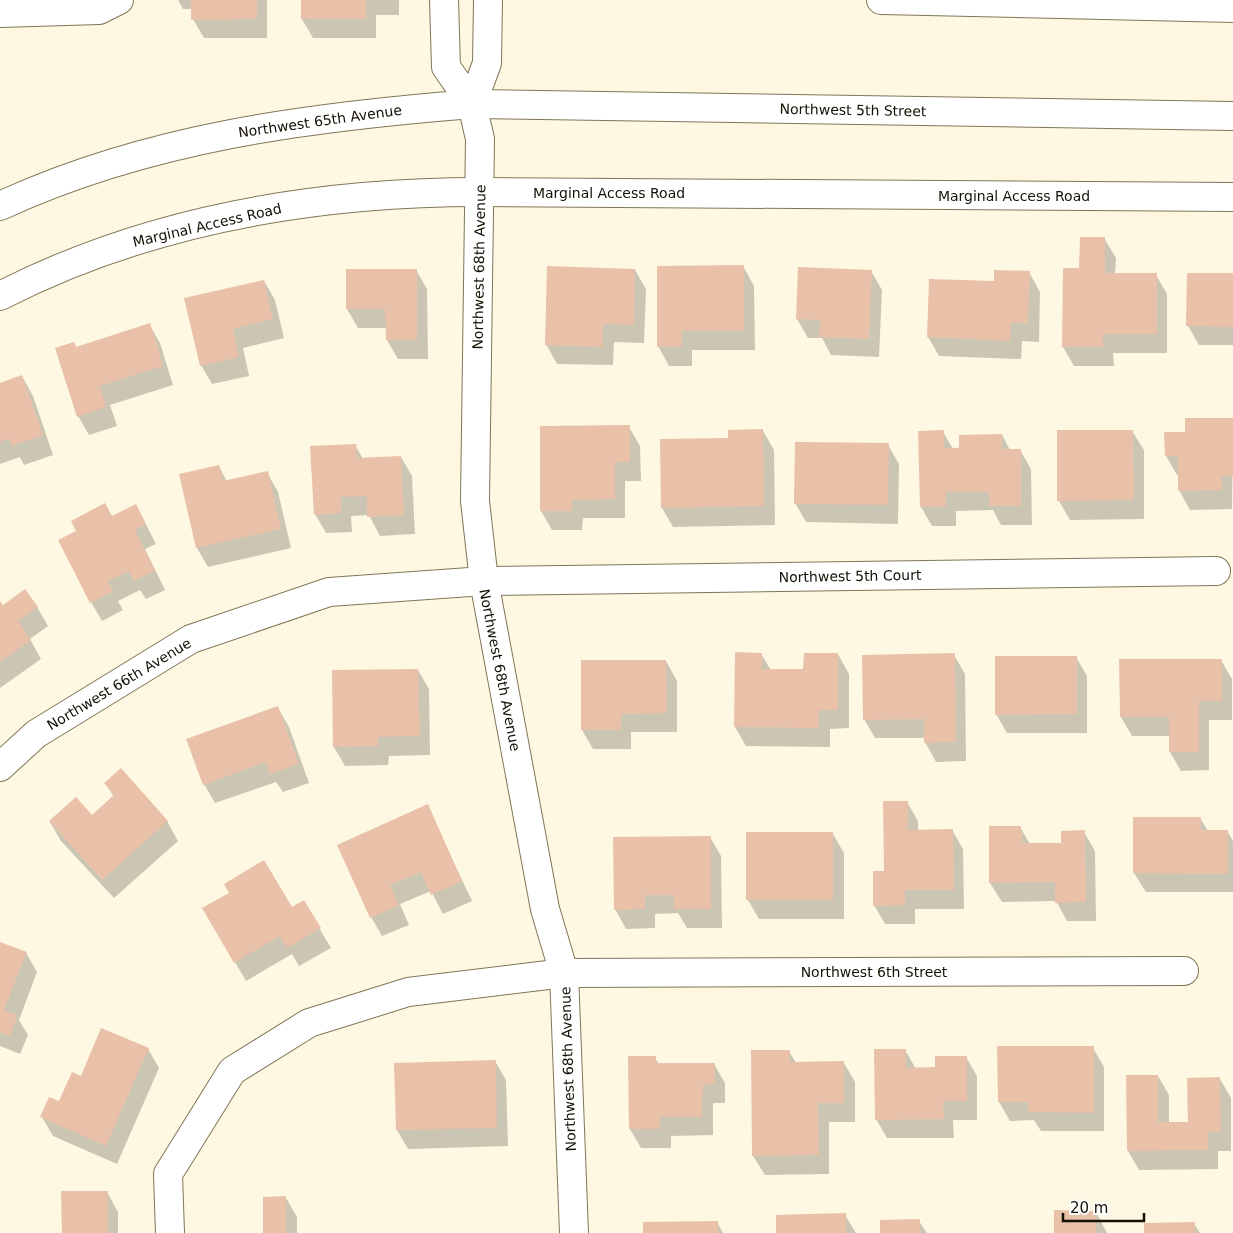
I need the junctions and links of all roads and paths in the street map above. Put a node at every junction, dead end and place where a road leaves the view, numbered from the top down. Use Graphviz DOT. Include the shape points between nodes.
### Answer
graph roads {
  1 [pos="444,0"];
  2 [pos="488,0"];
  3 [pos="881,0"];
  4 [pos="119,1"];
  5 [pos="1034,2"];
  6 [pos="1233,8"];
  7 [pos="0,13"];
  8 [pos="472,104"];
  9 [pos="1233,116"];
  10 [pos="481,192"];
  11 [pos="1233,197"];
  12 [pos="0,206"];
  13 [pos="0,296"];
  14 [pos="1216,571"];
  15 [pos="484,581"];
  16 [pos="0,767"];
  17 [pos="1184,971"];
  18 [pos="564,973"];
  19 [pos="170,1233"];
  20 [pos="574,1233"];
  1 -- 8 [label="street, Northwest 68th Avenue" via="446,67"];
  2 -- 8 [label="street" via="487,63"];
  3 -- 5 [label="street"];
  4 -- 7 [label="street" via="99,10 81,12"];
  5 -- 6 [label="street"];
  8 -- 9 [label="street, Northwest 5th Street"];
  8 -- 10 [label="street, Northwest 68th Avenue" via="480,139"];
  8 -- 12 [label="street, Northwest 65th Avenue" via="349,115 233,132 85,173"];
  10 -- 11 [label="street, Marginal Access Road"];
  10 -- 13 [label="street, Marginal Access Road" via="388,194 256,211 118,247"];
  10 -- 15 [label="street, Northwest 68th Avenue" via="475,501"];
  14 -- 15 [label="street, Northwest 5th Court"];
  15 -- 16 [label="street, Northwest 66th Avenue" via="329,592 191,639 36,734"];
  15 -- 18 [label="street, Northwest 68th Avenue" via="546,908"];
  17 -- 18 [label="street, Northwest 6th Street"];
  18 -- 19 [label="street, Northwest 6th Street" via="408,992 309,1023 232,1071 168,1174"];
  18 -- 20 [label="street, Northwest 68th Avenue"];
}
